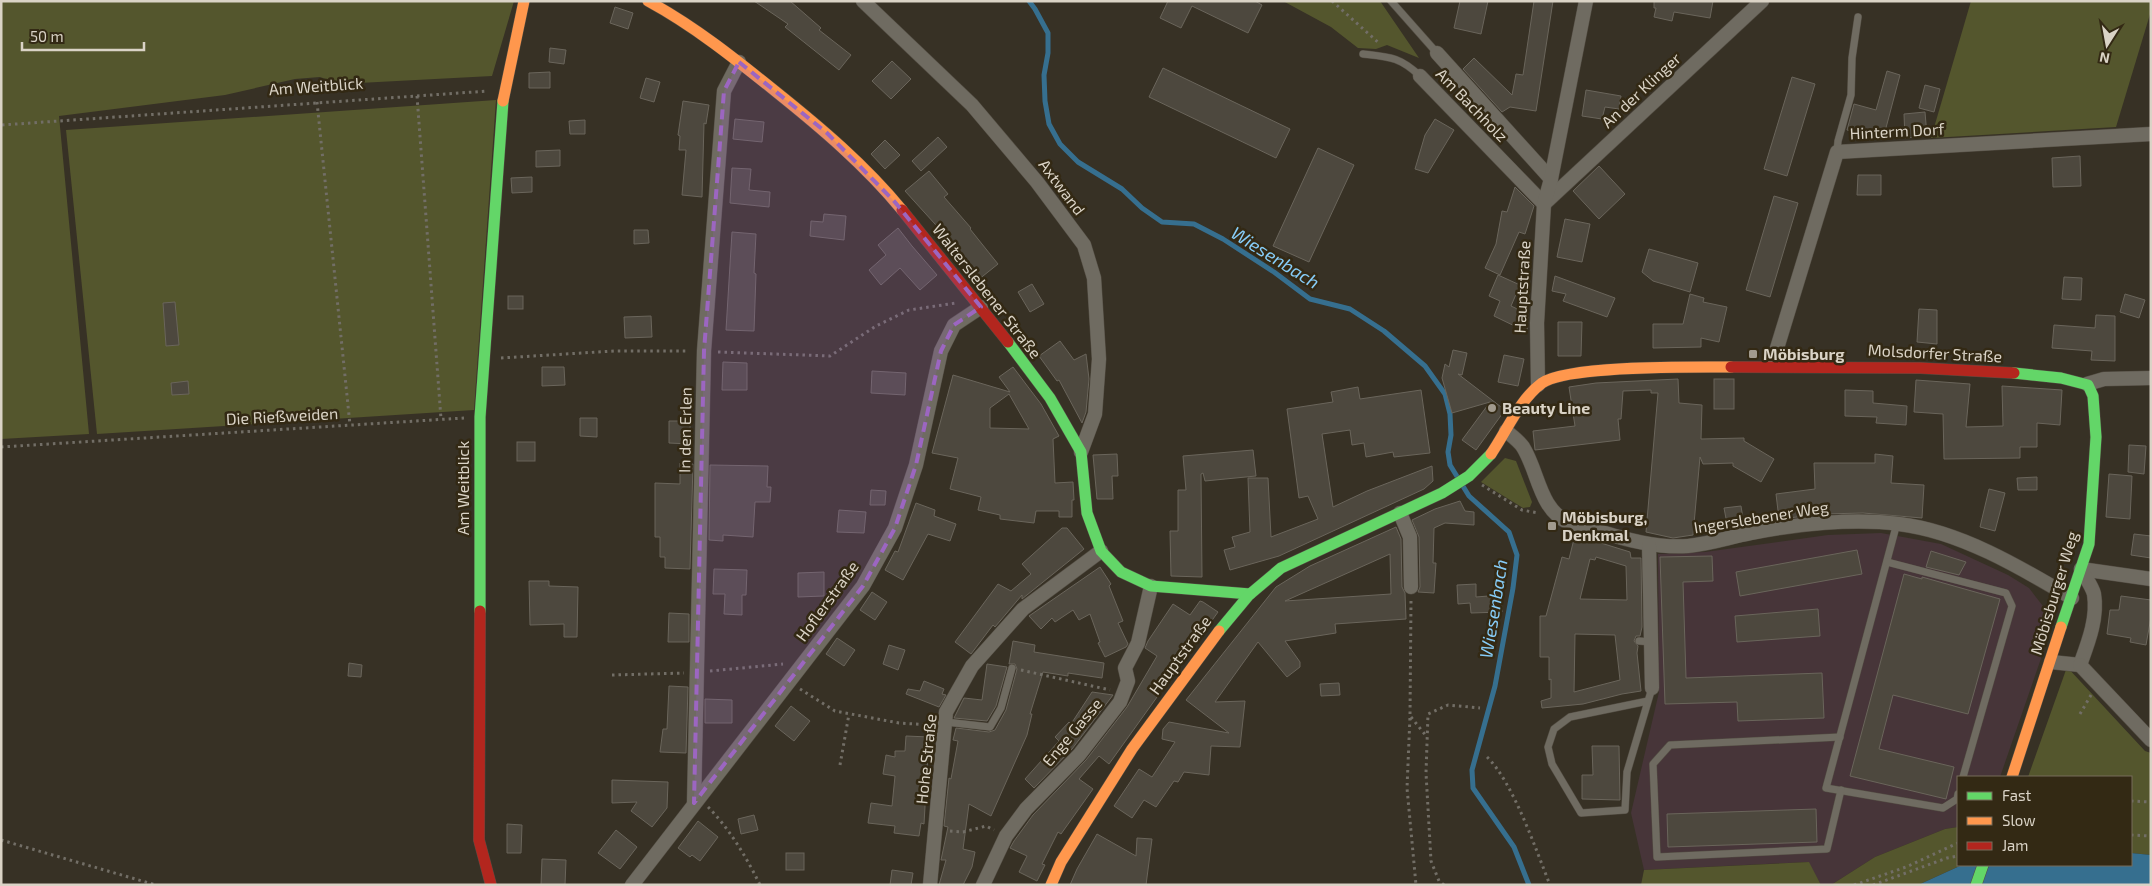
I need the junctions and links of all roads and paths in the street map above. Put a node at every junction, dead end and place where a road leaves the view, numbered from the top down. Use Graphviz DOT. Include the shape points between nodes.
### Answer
graph roads {
  1 [pos="524,1"];
  2 [pos="648,1"];
  3 [pos="863,1"];
  4 [pos="1332,1"];
  5 [pos="1391,1"];
  6 [pos="1586,1"];
  7 [pos="1762,1"];
  8 [pos="1858,17"];
  9 [pos="1437,53"];
  10 [pos="1363,54"];
  11 [pos="1394,57"];
  12 [pos="740,62"];
  13 [pos="1420,76"];
  14 [pos="504,90"];
  15 [pos="416,96"];
  16 [pos="317,102"];
  17 [pos="2,125"];
  18 [pos="2151,134"];
  19 [pos="1837,152"];
  20 [pos="1552,179"];
  21 [pos="1544,204"];
  22 [pos="976,310"];
  23 [pos="704,351"];
  24 [pos="484,359"];
  25 [pos="1776,365"];
  26 [pos="2151,378"];
  27 [pos="2087,384"];
  28 [pos="1538,385"];
  29 [pos="480,417"];
  30 [pos="441,418"];
  31 [pos="350,425"];
  32 [pos="1506,431"];
  33 [pos="1,446"];
  34 [pos="1081,452"];
  35 [pos="1467,477"];
  36 [pos="1549,508"];
  37 [pos="1400,513"];
  38 [pos="1897,523"];
  39 [pos="1649,545"];
  40 [pos="1101,551"];
  41 [pos="1887,562"];
  42 [pos="2081,569"];
  43 [pos="2151,579"];
  44 [pos="1151,586"];
  45 [pos="1411,588"];
  46 [pos="1250,594"];
  47 [pos="2072,598"];
  48 [pos="2051,662"];
  49 [pos="784,664"];
  50 [pos="2080,665"];
  51 [pos="1012,668"];
  52 [pos="715,671"];
  53 [pos="697,673"];
  54 [pos="612,675"];
  55 [pos="788,683"];
  56 [pos="2098,684"];
  57 [pos="1123,693"];
  58 [pos="1650,695"];
  59 [pos="1480,708"];
  60 [pos="849,714"];
  61 [pos="2080,714"];
  62 [pos="1410,716"];
  63 [pos="946,722"];
  64 [pos="1840,737"];
  65 [pos="1427,738"];
  66 [pos="2151,740"];
  67 [pos="1487,757"];
  68 [pos="840,765"];
  69 [pos="1963,776"];
  70 [pos="2012,776"];
  71 [pos="1841,790"];
  72 [pos="1957,799"];
  73 [pos="696,801"];
  74 [pos="2132,801"];
  75 [pos="2151,802"];
  76 [pos="936,829"];
  77 [pos="1006,836"];
  78 [pos="2132,836"];
  79 [pos="2151,836"];
  80 [pos="1,840"];
  81 [pos="1957,843"];
  82 [pos="1957,856"];
  83 [pos="1983,866"];
  84 [pos="156,885"];
  85 [pos="491,885"];
  86 [pos="632,885"];
  87 [pos="760,885"];
  88 [pos="930,885"];
  89 [pos="983,885"];
  90 [pos="1051,885"];
  91 [pos="1416,885"];
  92 [pos="1444,885"];
  93 [pos="1550,885"];
  94 [pos="1854,885"];
  95 [pos="1873,885"];
  96 [pos="1976,885"];
  1 -- 14 [label="street, Am Weitblick"];
  2 -- 12 [label="street, Walterslebener Straße" via="682,20"];
  3 -- 34 [label="street, Axtwand" via="972,105 1037,182 1084,246 1094,278 1099,359 1094,414"];
  4 -- 11 [label="path"];
  5 -- 9 [label="lane, Am Bachholz"];
  6 -- 20 [label="street, Hauptstraße"];
  7 -- 21 [label="street, An der Klinger"];
  8 -- 19 [label="lane" via="1851,94"];
  9 -- 20 [label="street, Am Bachholz"];
  10 -- 11 [label="lane, Am Bachholz"];
  11 -- 13 [label="lane, Am Bachholz"];
  12 -- 22 [label="street, Walterslebener Straße" via="827,133 894,200"];
  12 -- 23 [label="street, In den Erlen" via="724,91"];
  13 -- 21 [label="street, Am Bachholz"];
  14 -- 15 [label="path, Am Weitblick"];
  14 -- 24 [label="street, Am Weitblick"];
  15 -- 16 [label="path, Am Weitblick"];
  15 -- 30 [label="path"];
  16 -- 17 [label="path, Am Weitblick"];
  16 -- 31 [label="path"];
  18 -- 19 [label="street, Hinterm Dorf"];
  19 -- 25 [label="street, Hinterm Dorf" via="1774,358"];
  20 -- 21 [label="street, Hauptstraße"];
  21 -- 28 [label="street, Hauptstraße" via="1537,323"];
  22 -- 23 [label="path" via="961,302 909,310 876,326 830,356"];
  22 -- 34 [label="street, Walterslebener Straße" via="1050,398"];
  22 -- 55 [label="street, Hoflerstraße" via="954,325 941,351 916,465 895,528 863,586"];
  23 -- 24 [label="path" via="596,351"];
  23 -- 53 [label="street, In den Erlen"];
  24 -- 29 [label="street, Am Weitblick"];
  25 -- 27 [label="street, Molsdorfer Straße" via="2008,374 2076,379"];
  25 -- 28 [label="street, Molsdorfer Straße" via="1594,371 1553,377"];
  26 -- 27 [label="street, Molsdorfer Straße" via="2104,379"];
  27 -- 42 [label="street, Möbisburger Weg" via="2094,398 2096,456 2093,514"];
  28 -- 32 [label="street, Hauptstraße"];
  29 -- 30 [label="path, Die Rießweiden"];
  29 -- 85 [label="street, Am Weitblick" via="479,840"];
  30 -- 31 [label="path, Die Rießweiden"];
  31 -- 33 [label="path, Die Rießweiden"];
  32 -- 35 [label="street, Hauptstraße" via="1490,456"];
  32 -- 36 [label="street, Ingerslebener Weg" via="1522,446"];
  34 -- 40 [label="street, Walterslebener Straße" via="1087,512"];
  35 -- 36 [label="path" via="1522,510 1538,513"];
  35 -- 37 [label="street, Hauptstraße"];
  36 -- 39 [label="street, Ingerslebener Weg" via="1558,518 1569,523"];
  37 -- 45 [label="street" via="1410,537"];
  37 -- 46 [label="street, Hauptstraße" via="1284,566"];
  38 -- 39 [label="street, Ingerslebener Weg" via="1827,523 1754,532 1688,546"];
  38 -- 41 [label="lane"];
  38 -- 47 [label="street, Ingerslebener Weg" via="1954,537 2030,573"];
  39 -- 58 [label="street" via="1645,642"];
  40 -- 44 [label="street, Walterslebener Straße" via="1121,572"];
  40 -- 63 [label="street, Hohe Straße" via="1023,609 972,666 946,712"];
  41 -- 64 [label="lane"];
  41 -- 69 [label="lane" via="2006,593 2012,606"];
  42 -- 43 [label="street"];
  42 -- 47 [label="street, Möbisburger Weg"];
  42 -- 50 [label="street" via="2094,594 2091,632"];
  44 -- 46 [label="street, Walterslebener Straße"];
  44 -- 57 [label="street, Enge Gasse" via="1138,643 1125,668 1128,681"];
  45 -- 62 [label="path"];
  46 -- 90 [label="street, Hauptstraße" via="1232,613 1132,749 1061,862"];
  47 -- 48 [label="street, Möbisburger Weg"];
  48 -- 50 [label="street"];
  48 -- 70 [label="street, Möbisburger Weg"];
  49 -- 52 [label="path"];
  50 -- 56 [label="street"];
  51 -- 57 [label="path"];
  51 -- 63 [label="lane" via="1001,708 990,727"];
  53 -- 54 [label="path"];
  53 -- 73 [label="street, In den Erlen"];
  55 -- 60 [label="path" via="835,711"];
  55 -- 73 [label="street, Hoflerstraße"];
  56 -- 61 [label="path"];
  56 -- 66 [label="street"];
  57 -- 77 [label="street, Enge Gasse" via="1080,755 1026,809"];
  58 -- 58 [label="lane" via="1627,772 1625,810 1581,813 1552,764 1548,747 1554,728 1570,717"];
  59 -- 65 [label="path" via="1448,705 1428,714"];
  60 -- 63 [label="path" via="899,723 933,725"];
  60 -- 68 [label="path"];
  62 -- 65 [label="path"];
  62 -- 91 [label="path" via="1407,788"];
  63 -- 76 [label="street, Hohe Straße"];
  64 -- 71 [label="lane" via="1826,788"];
  64 -- 71 [label="lane" via="1670,745 1653,764 1657,857 1827,849"];
  65 -- 92 [label="path" via="1431,861"];
  67 -- 93 [label="path" via="1496,766 1522,816"];
  71 -- 72 [label="lane" via="1943,808"];
  73 -- 86 [label="street, Hoflerstraße"];
  73 -- 87 [label="path" via="716,815 753,869"];
  74 -- 75 [label="path"];
  76 -- 77 [label="path" via="963,832 986,826"];
  76 -- 88 [label="street, Hohe Straße"];
  77 -- 89 [label="street, Enge Gasse"];
  78 -- 79 [label="path"];
  80 -- 84 [label="path"];
  81 -- 94 [label="path" via="1906,867"];
  82 -- 95 [label="path"];
  83 -- 96 [label="street"];
}
